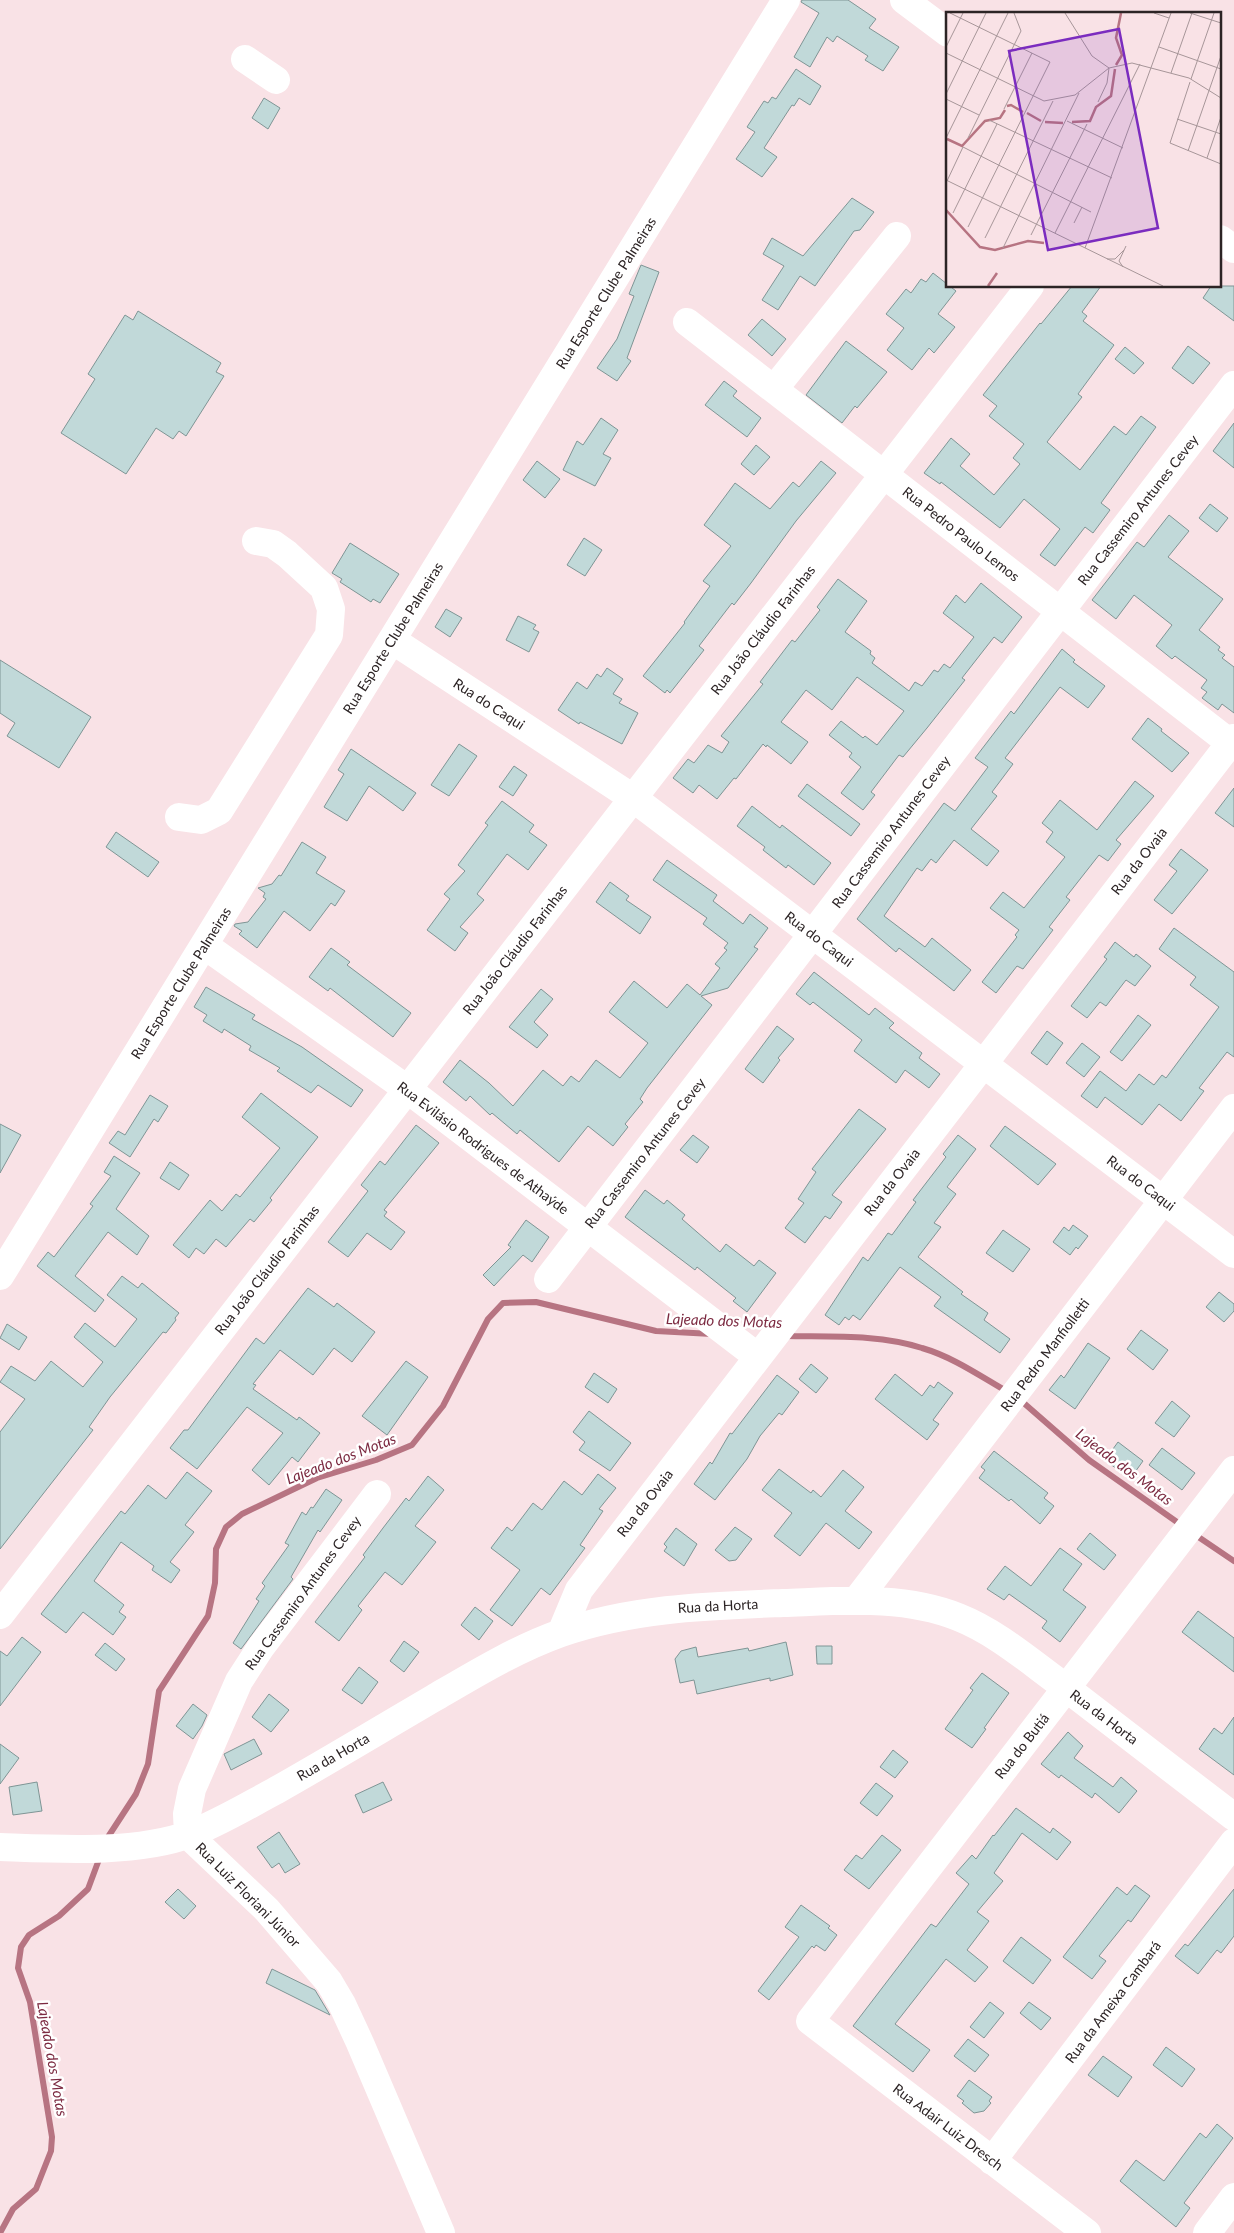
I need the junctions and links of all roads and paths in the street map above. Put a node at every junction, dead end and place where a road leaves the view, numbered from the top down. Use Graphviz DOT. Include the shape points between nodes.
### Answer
graph roads {
  1 [pos="786,0"];
  2 [pos="904,0"];
  3 [pos="946,32"];
  4 [pos="245,58"];
  5 [pos="276,80"];
  6 [pos="896,236"];
  7 [pos="1222,240"];
  8 [pos="1234,249"];
  9 [pos="1028,288"];
  10 [pos="688,322"];
  11 [pos="1234,385"];
  12 [pos="774,389"];
  13 [pos="884,474"];
  14 [pos="256,541"];
  15 [pos="1060,611"];
  16 [pos="392,640"];
  17 [pos="1233,743"];
  18 [pos="633,798"];
  19 [pos="179,817"];
  20 [pos="813,934"];
  21 [pos="204,945"];
  22 [pos="984,1064"];
  23 [pos="407,1089"];
  24 [pos="1234,1108"];
  25 [pos="1163,1200"];
  26 [pos="588,1227"];
  27 [pos="1234,1254"];
  28 [pos="0,1276"];
  29 [pos="548,1279"];
  30 [pos="745,1344"];
  31 [pos="1234,1470"];
  32 [pos="377,1494"];
  33 [pos="856,1601"];
  34 [pos="0,1614"];
  35 [pos="561,1633"];
  36 [pos="1066,1688"];
  37 [pos="1234,1817"];
  38 [pos="188,1835"];
  39 [pos="1234,1842"];
  40 [pos="0,1847"];
  41 [pos="810,2022"];
  42 [pos="992,2161"];
  43 [pos="1234,2197"];
  44 [pos="441,2233"];
  45 [pos="1086,2233"];
  46 [pos="1207,2233"];
  1 -- 16 [label="street, Rua Esporte Clube Palmeiras"];
  2 -- 3 [label="street"];
  4 -- 5 [label="street"];
  6 -- 12 [label="street"];
  7 -- 8 [label="street"];
  9 -- 13 [label="street, Rua João Cláudio Farinhas"];
  10 -- 12 [label="street, Rua Pedro Paulo Lemos"];
  11 -- 15 [label="street, Rua Cassemiro Antunes Cevey"];
  12 -- 13 [label="street, Rua Pedro Paulo Lemos"];
  13 -- 15 [label="street, Rua Pedro Paulo Lemos"];
  13 -- 18 [label="street, Rua João Cláudio Farinhas"];
  14 -- 19 [label="street" via="273,544 324,588 331,609 329,635 219,811 201,820"];
  15 -- 17 [label="street, Rua Pedro Paulo Lemos"];
  15 -- 20 [label="street, Rua Cassemiro Antunes Cevey"];
  16 -- 18 [label="street, Rua do Caqui"];
  16 -- 21 [label="street, Rua Esporte Clube Palmeiras"];
  17 -- 22 [label="street, Rua da Ovaia"];
  18 -- 20 [label="street, Rua do Caqui"];
  18 -- 23 [label="street, Rua João Cláudio Farinhas"];
  20 -- 22 [label="street, Rua do Caqui"];
  20 -- 26 [label="street, Rua Cassemiro Antunes Cevey"];
  21 -- 23 [label="street, Rua Evilásio Rodrigues de Athaýde"];
  21 -- 28 [label="street, Rua Esporte Clube Palmeiras"];
  22 -- 25 [label="street, Rua do Caqui"];
  22 -- 30 [label="street, Rua da Ovaia" via="782,1326"];
  23 -- 26 [label="street, Rua Evilásio Rodrigues de Athaýde"];
  23 -- 34 [label="street, Rua João Cláudio Farinhas"];
  24 -- 25 [label="street, Rua Pedro Manfiolletti"];
  25 -- 27 [label="street, Rua do Caqui"];
  25 -- 33 [label="street, Rua Pedro Manfiolletti"];
  26 -- 29 [label="street, Rua Cassemiro Antunes Cevey"];
  26 -- 30 [label="street, Rua Evilásio Rodrigues de Athaýde"];
  30 -- 35 [label="street, Rua da Ovaia" via="579,1590"];
  31 -- 36 [label="street, Rua do Butiá"];
  32 -- 38 [label="street, Rua Cassemiro Antunes Cevey" via="239,1681 192,1789 187,1814"];
  33 -- 35 [label="street, Rua da Horta" via="656,1610 612,1618"];
  33 -- 36 [label="street, Rua da Horta" via="898,1602 960,1617 986,1630"];
  35 -- 38 [label="street, Rua da Horta" via="488,1666 304,1774"];
  36 -- 37 [label="street, Rua da Horta"];
  36 -- 41 [label="street, Rua do Butiá"];
  38 -- 40 [label="street, Rua Luiz Floriani Júnior" via="131,1846"];
  38 -- 44 [label="street, Rua Luiz Floriani Júnior" via="267,1910 329,1982 360,2043"];
  39 -- 42 [label="street, Rua da Ameixa Cambará"];
  41 -- 42 [label="street, Rua Adair Luiz Dresch"];
  42 -- 45 [label="street, Rua Adair Luiz Dresch"];
  43 -- 46 [label="street"];
}
